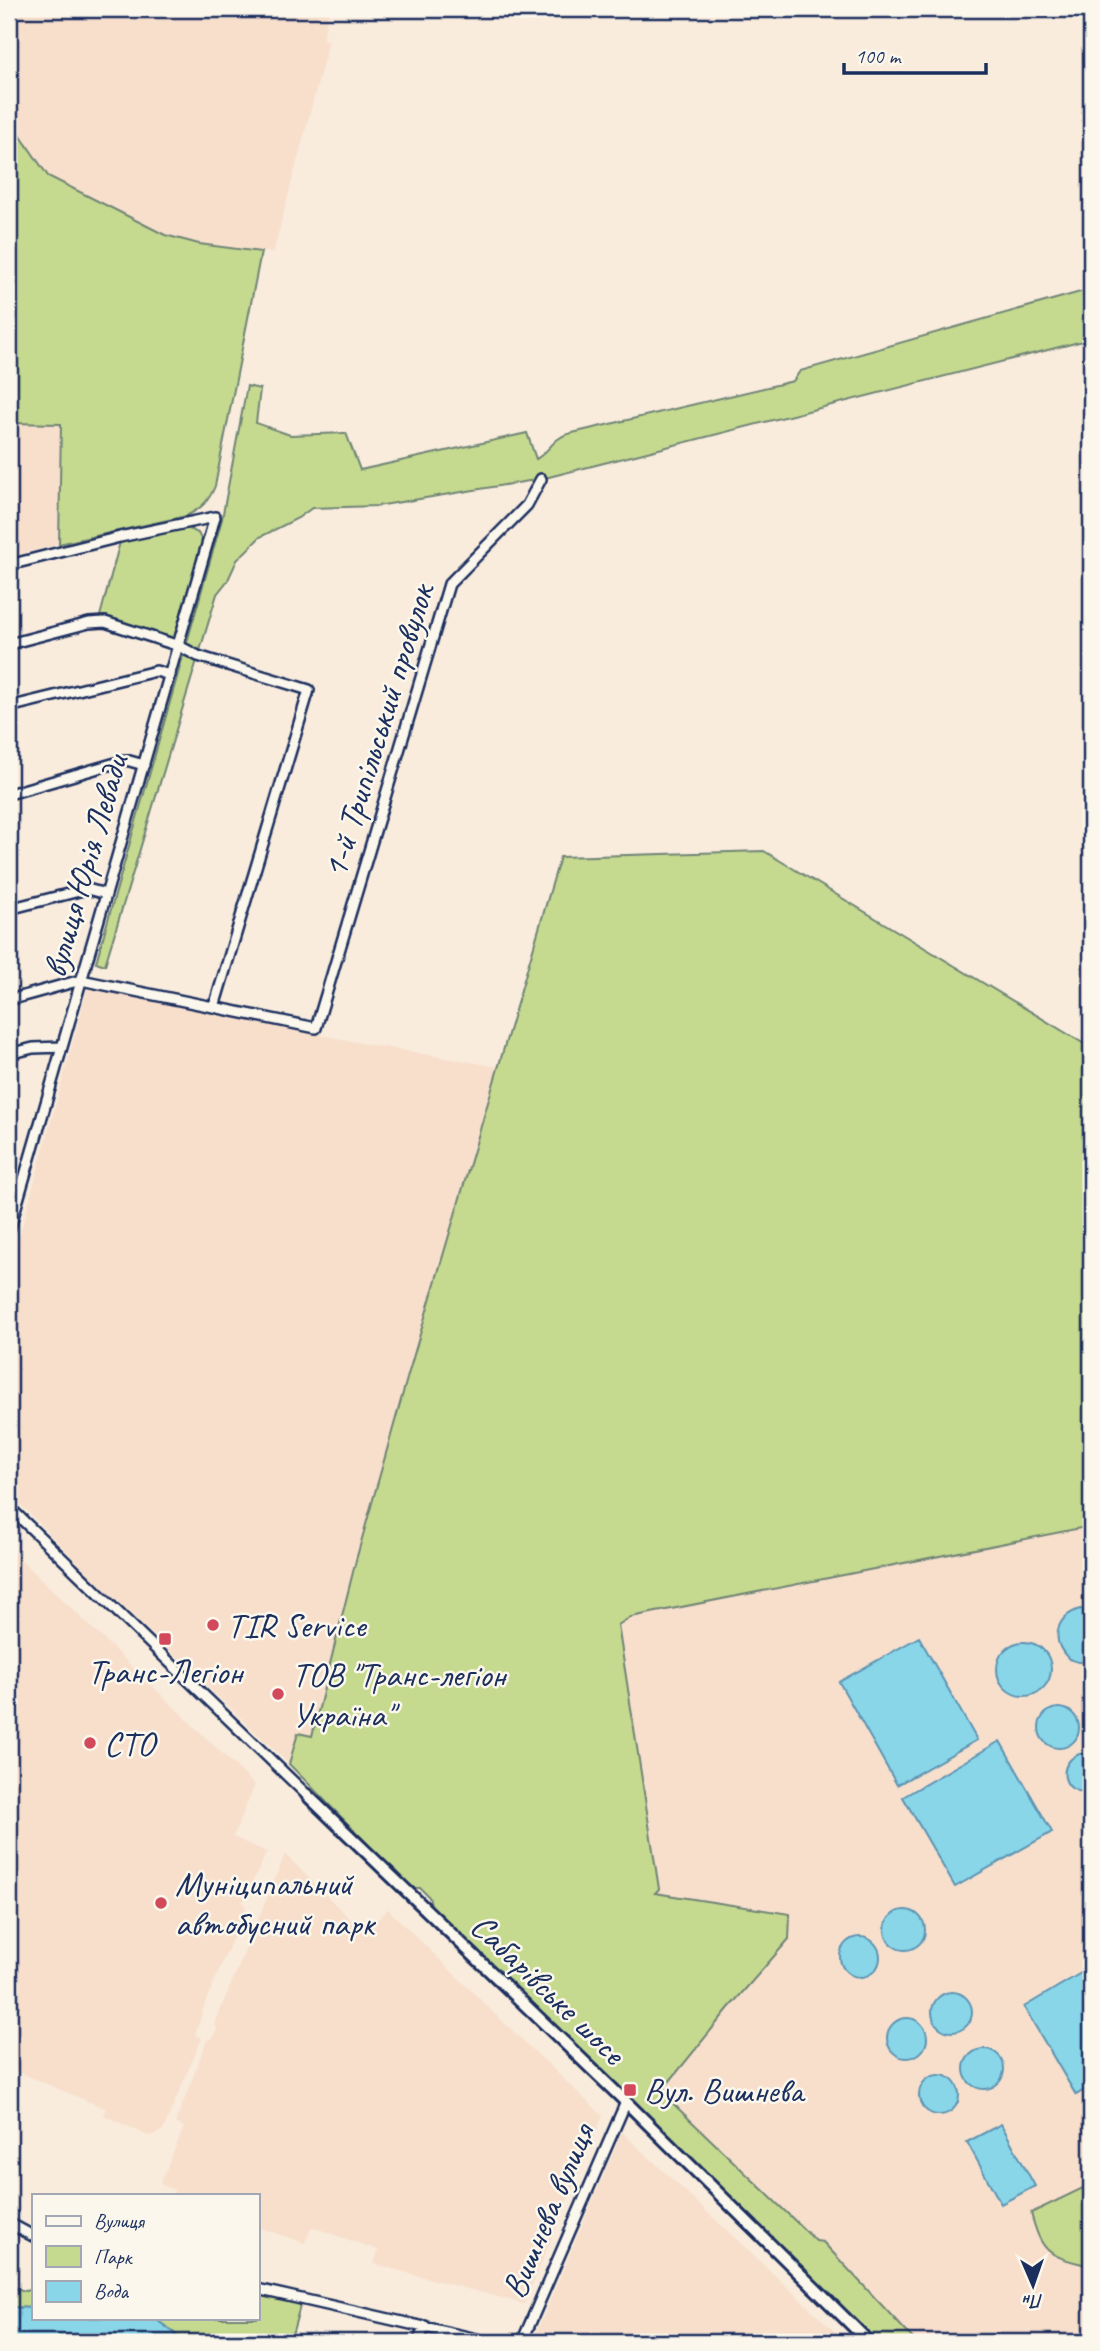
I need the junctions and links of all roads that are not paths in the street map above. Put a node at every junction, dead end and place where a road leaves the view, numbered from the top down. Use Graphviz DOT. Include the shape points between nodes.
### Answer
graph roads {
  1 [pos="541,479"];
  2 [pos="9,565"];
  3 [pos="9,644"];
  4 [pos="178,646"];
  5 [pos="170,675"];
  6 [pos="9,707"];
  7 [pos="144,765"];
  8 [pos="9,794"];
  9 [pos="106,894"];
  10 [pos="9,909"];
  11 [pos="81,980"];
  12 [pos="9,1000"];
  13 [pos="214,1007"];
  14 [pos="62,1047"];
  15 [pos="9,1054"];
  16 [pos="9,1231"];
  17 [pos="9,1507"];
  18 [pos="307,1796"];
  19 [pos="626,2102"];
  20 [pos="9,2223"];
  21 [pos="32,2235"];
  22 [pos="259,2289"];
  23 [pos="425,2326"];
  24 [pos="418,2342"];
  25 [pos="490,2342"];
  26 [pos="522,2342"];
  27 [pos="869,2342"];
  1 -- 13 [label="street, 1-й Трипільський провулок" via="527,505 449,584 316,1028"];
  2 -- 4 [label="street, вулиця Юрія Левади" via="215,517"];
  3 -- 4 [label="street" via="105,622"];
  4 -- 5 [label="street, вулиця Юрія Левади"];
  4 -- 13 [label="street" via="309,690"];
  5 -- 6 [label="street" via="156,671"];
  5 -- 7 [label="street, вулиця Юрія Левади"];
  7 -- 8 [label="street" via="126,760"];
  7 -- 9 [label="street, вулиця Юрія Левади"];
  9 -- 10 [label="street" via="87,888"];
  9 -- 11 [label="street, вулиця Юрія Левади"];
  11 -- 12 [label="street"];
  11 -- 13 [label="street"];
  11 -- 14 [label="street, вулиця Юрія Левади"];
  14 -- 15 [label="street"];
  14 -- 16 [label="street, вулиця Юрія Левади"];
  17 -- 18 [label="street"];
  18 -- 19 [label="street, Сабарівське шосе"];
  19 -- 26 [label="street, Вишнева вулиця"];
  19 -- 27 [label="street, Сабарівське шосе"];
  20 -- 21 [label="street"];
  22 -- 23 [label="street"];
  23 -- 24 [label="street"];
  23 -- 25 [label="street"];
}
